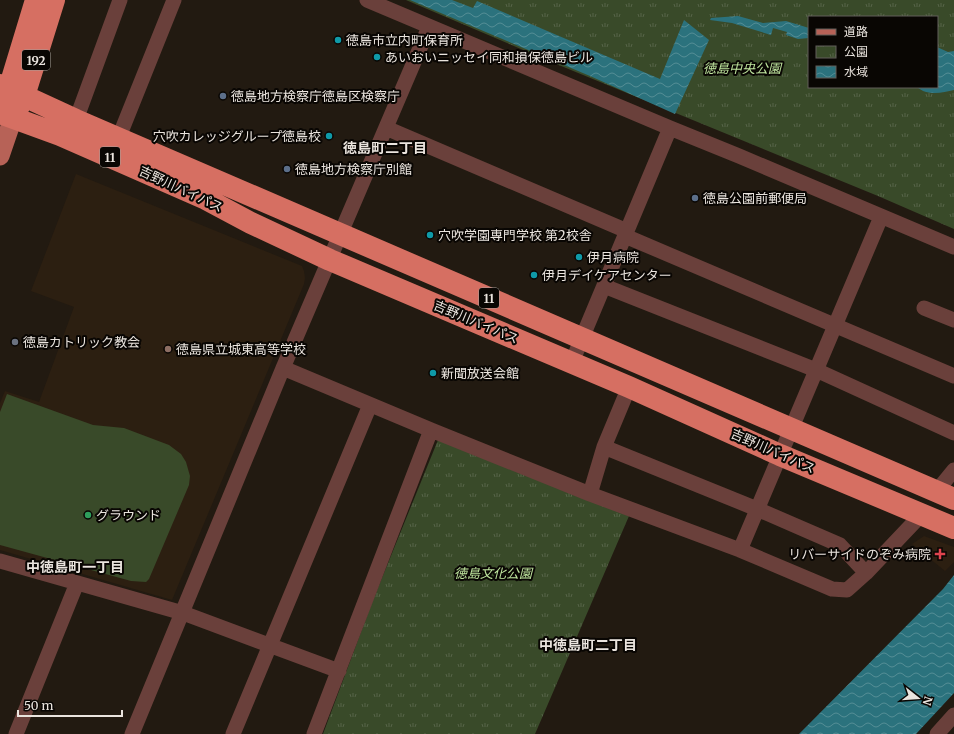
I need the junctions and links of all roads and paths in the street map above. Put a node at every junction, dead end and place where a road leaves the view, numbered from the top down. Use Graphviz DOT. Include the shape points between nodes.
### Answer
graph roads {
  1 [pos="36,0"];
  2 [pos="54,0"];
  3 [pos="120,0"];
  4 [pos="174,0"];
  5 [pos="367,0"];
  6 [pos="429,27"];
  7 [pos="11,90"];
  8 [pos="7,115"];
  9 [pos="76,120"];
  10 [pos="386,128"];
  11 [pos="670,128"];
  12 [pos="119,138"];
  13 [pos="0,156"];
  14 [pos="882,216"];
  15 [pos="626,233"];
  16 [pos="341,234"];
  17 [pos="954,247"];
  18 [pos="330,260"];
  19 [pos="604,286"];
  20 [pos="924,308"];
  21 [pos="954,320"];
  22 [pos="835,325"];
  23 [pos="582,338"];
  24 [pos="572,362"];
  25 [pos="283,368"];
  26 [pos="816,370"];
  27 [pos="954,376"];
  28 [pos="630,387"];
  29 [pos="370,405"];
  30 [pos="791,429"];
  31 [pos="431,430"];
  32 [pos="954,433"];
  33 [pos="604,447"];
  34 [pos="780,455"];
  35 [pos="954,470"];
  36 [pos="590,494"];
  37 [pos="945,495"];
  38 [pos="757,509"];
  39 [pos="921,515"];
  40 [pos="954,528"];
  41 [pos="740,550"];
  42 [pos="0,561"];
  43 [pos="866,573"];
  44 [pos="77,582"];
  45 [pos="182,613"];
  46 [pos="270,645"];
  47 [pos="339,671"];
  48 [pos="954,715"];
  49 [pos="16,734"];
  50 [pos="132,734"];
  51 [pos="233,734"];
  52 [pos="314,734"];
  53 [pos="937,734"];
  1 -- 7 [label="highway, 192"];
  2 -- 7 [label="highway, 192"];
  3 -- 9 [label="street"];
  4 -- 12 [label="street"];
  5 -- 6 [label="street"];
  6 -- 10 [label="street"];
  6 -- 11 [label="street"];
  7 -- 8 [label="highway, 192"];
  7 -- 9 [label="highway, 吉野川バイパス / 11"];
  8 -- 13 [label="main road"];
  8 -- 18 [label="highway, 吉野川バイパス / 11" via="60,135 206,199 250,224"];
  9 -- 12 [label="highway, 吉野川バイパス / 11"];
  10 -- 15 [label="street"];
  10 -- 16 [label="street"];
  11 -- 14 [label="street"];
  11 -- 15 [label="street"];
  12 -- 16 [label="highway, 吉野川バイパス / 11"];
  14 -- 17 [label="street"];
  14 -- 22 [label="street"];
  15 -- 19 [label="street"];
  15 -- 22 [label="street"];
  16 -- 18 [label="street"];
  16 -- 23 [label="highway, 吉野川バイパス / 11"];
  18 -- 24 [label="highway, 吉野川バイパス / 11"];
  18 -- 25 [label="street"];
  19 -- 23 [label="street"];
  19 -- 26 [label="street"];
  20 -- 21 [label="street"];
  22 -- 26 [label="street"];
  22 -- 27 [label="street"];
  23 -- 24 [label="street"];
  23 -- 30 [label="highway, 吉野川バイパス / 11"];
  24 -- 28 [label="highway, 吉野川バイパス / 11"];
  25 -- 29 [label="street"];
  25 -- 45 [label="street"];
  26 -- 30 [label="street"];
  26 -- 32 [label="street"];
  28 -- 33 [label="street"];
  28 -- 34 [label="highway, 吉野川バイパス / 11"];
  29 -- 31 [label="street"];
  29 -- 46 [label="street"];
  30 -- 34 [label="street"];
  30 -- 37 [label="highway, 吉野川バイパス / 11"];
  31 -- 36 [label="street"];
  31 -- 47 [label="street"];
  33 -- 36 [label="street"];
  33 -- 38 [label="street"];
  34 -- 38 [label="street"];
  34 -- 39 [label="highway, 吉野川バイパス / 11"];
  35 -- 37 [label="street"];
  36 -- 41 [label="street"];
  38 -- 41 [label="street"];
  38 -- 43 [label="street" via="840,545"];
  39 -- 40 [label="highway, 吉野川バイパス / 11"];
  39 -- 43 [label="street"];
  41 -- 43 [label="street" via="832,589 847,590"];
  42 -- 44 [label="street"];
  44 -- 45 [label="street"];
  44 -- 49 [label="street"];
  45 -- 46 [label="street"];
  45 -- 50 [label="street"];
  46 -- 47 [label="street"];
  46 -- 51 [label="street"];
  47 -- 52 [label="street"];
  48 -- 53 [label="street"];
}
